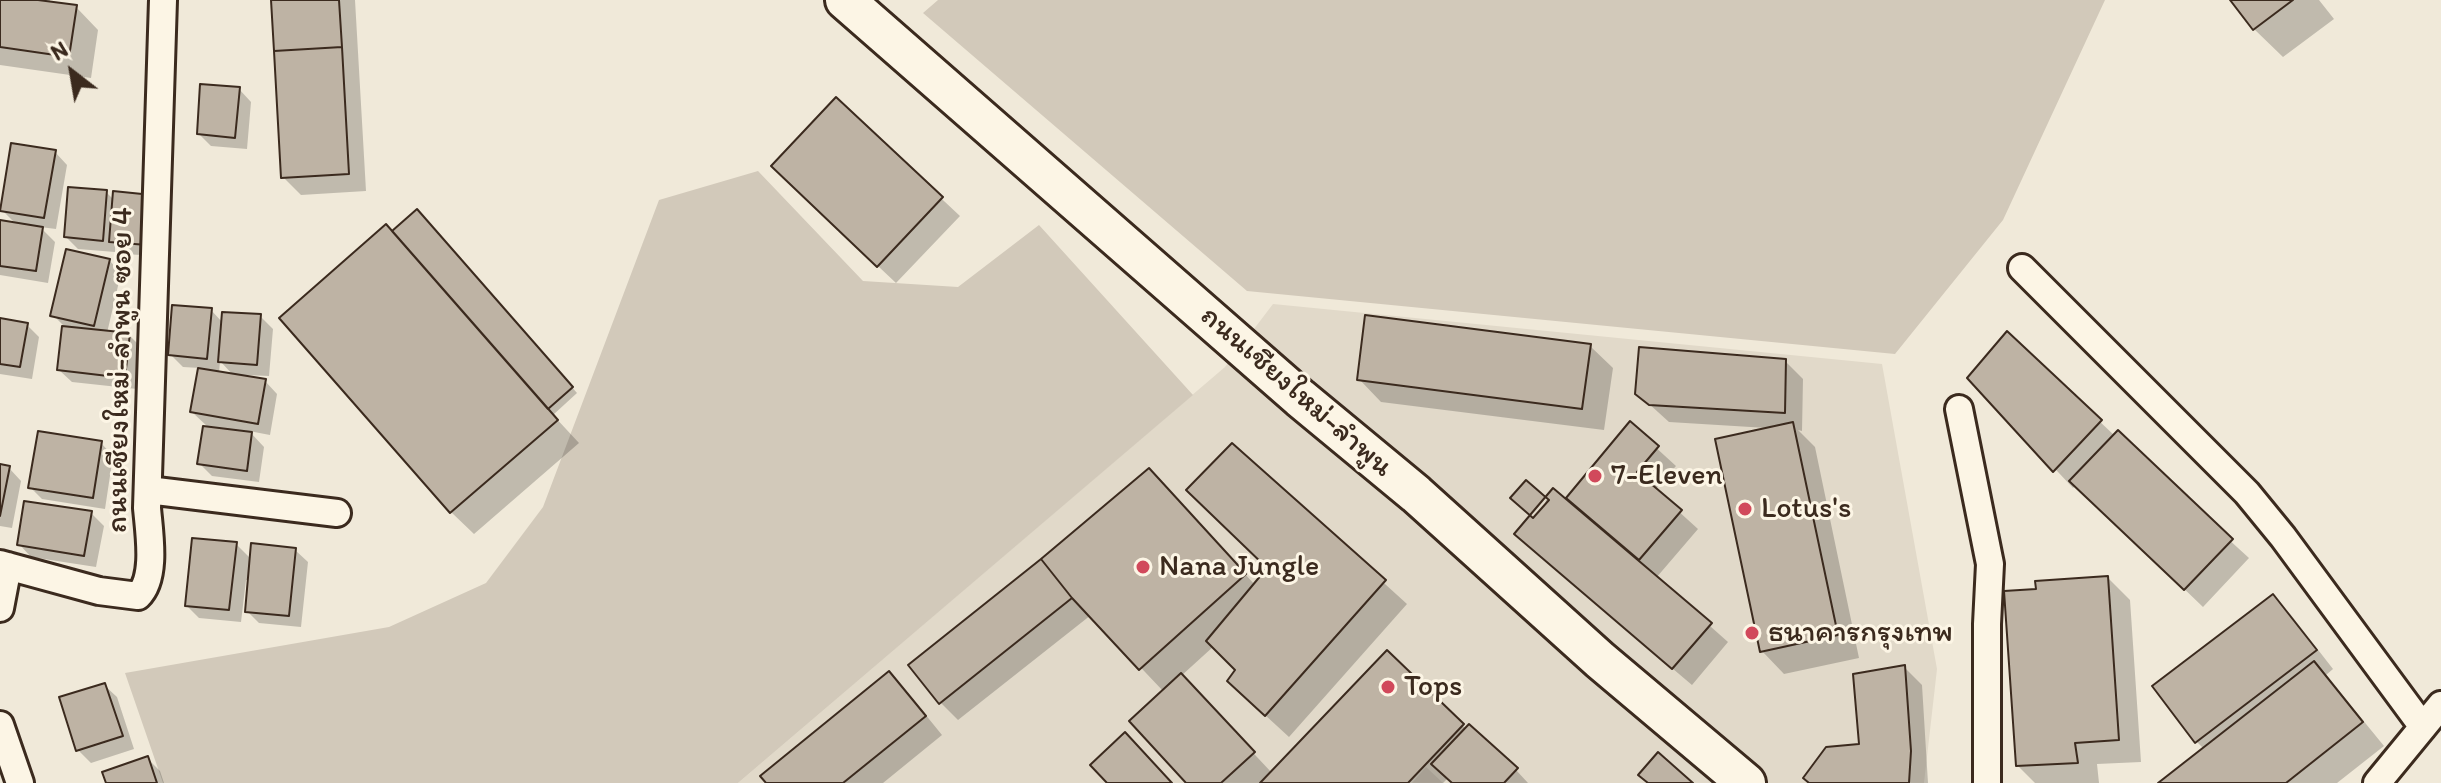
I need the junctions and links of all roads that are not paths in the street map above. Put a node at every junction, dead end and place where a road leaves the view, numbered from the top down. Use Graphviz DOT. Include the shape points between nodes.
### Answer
graph roads {
  1 [pos="163,0"];
  2 [pos="845,0"];
  3 [pos="2022,268"];
  4 [pos="1959,409"];
  5 [pos="148,490"];
  6 [pos="337,513"];
  7 [pos="4,565"];
  8 [pos="0,608"];
  9 [pos="2441,705"];
  10 [pos="0,725"];
  11 [pos="2423,727"];
  12 [pos="20,783"];
  13 [pos="1746,783"];
  14 [pos="1987,783"];
  15 [pos="2377,783"];
  1 -- 5 [label="street, ถนนเชียงใหม่-ลำพูน ซอย 4"];
  2 -- 13 [label="main road, ถนนเชียงใหม่-ลำพูน"];
  3 -- 11 [label="street" via="2247,493"];
  4 -- 14 [label="street" via="1990,564"];
  5 -- 6 [label="street"];
  5 -- 7 [label="street, ถนนเชียงใหม่-ลำพูน ซอย 4" via="148,578 138,596"];
  7 -- 8 [label="street"];
  9 -- 11 [label="street"];
  10 -- 12 [label="street"];
  11 -- 15 [label="street"];
}
